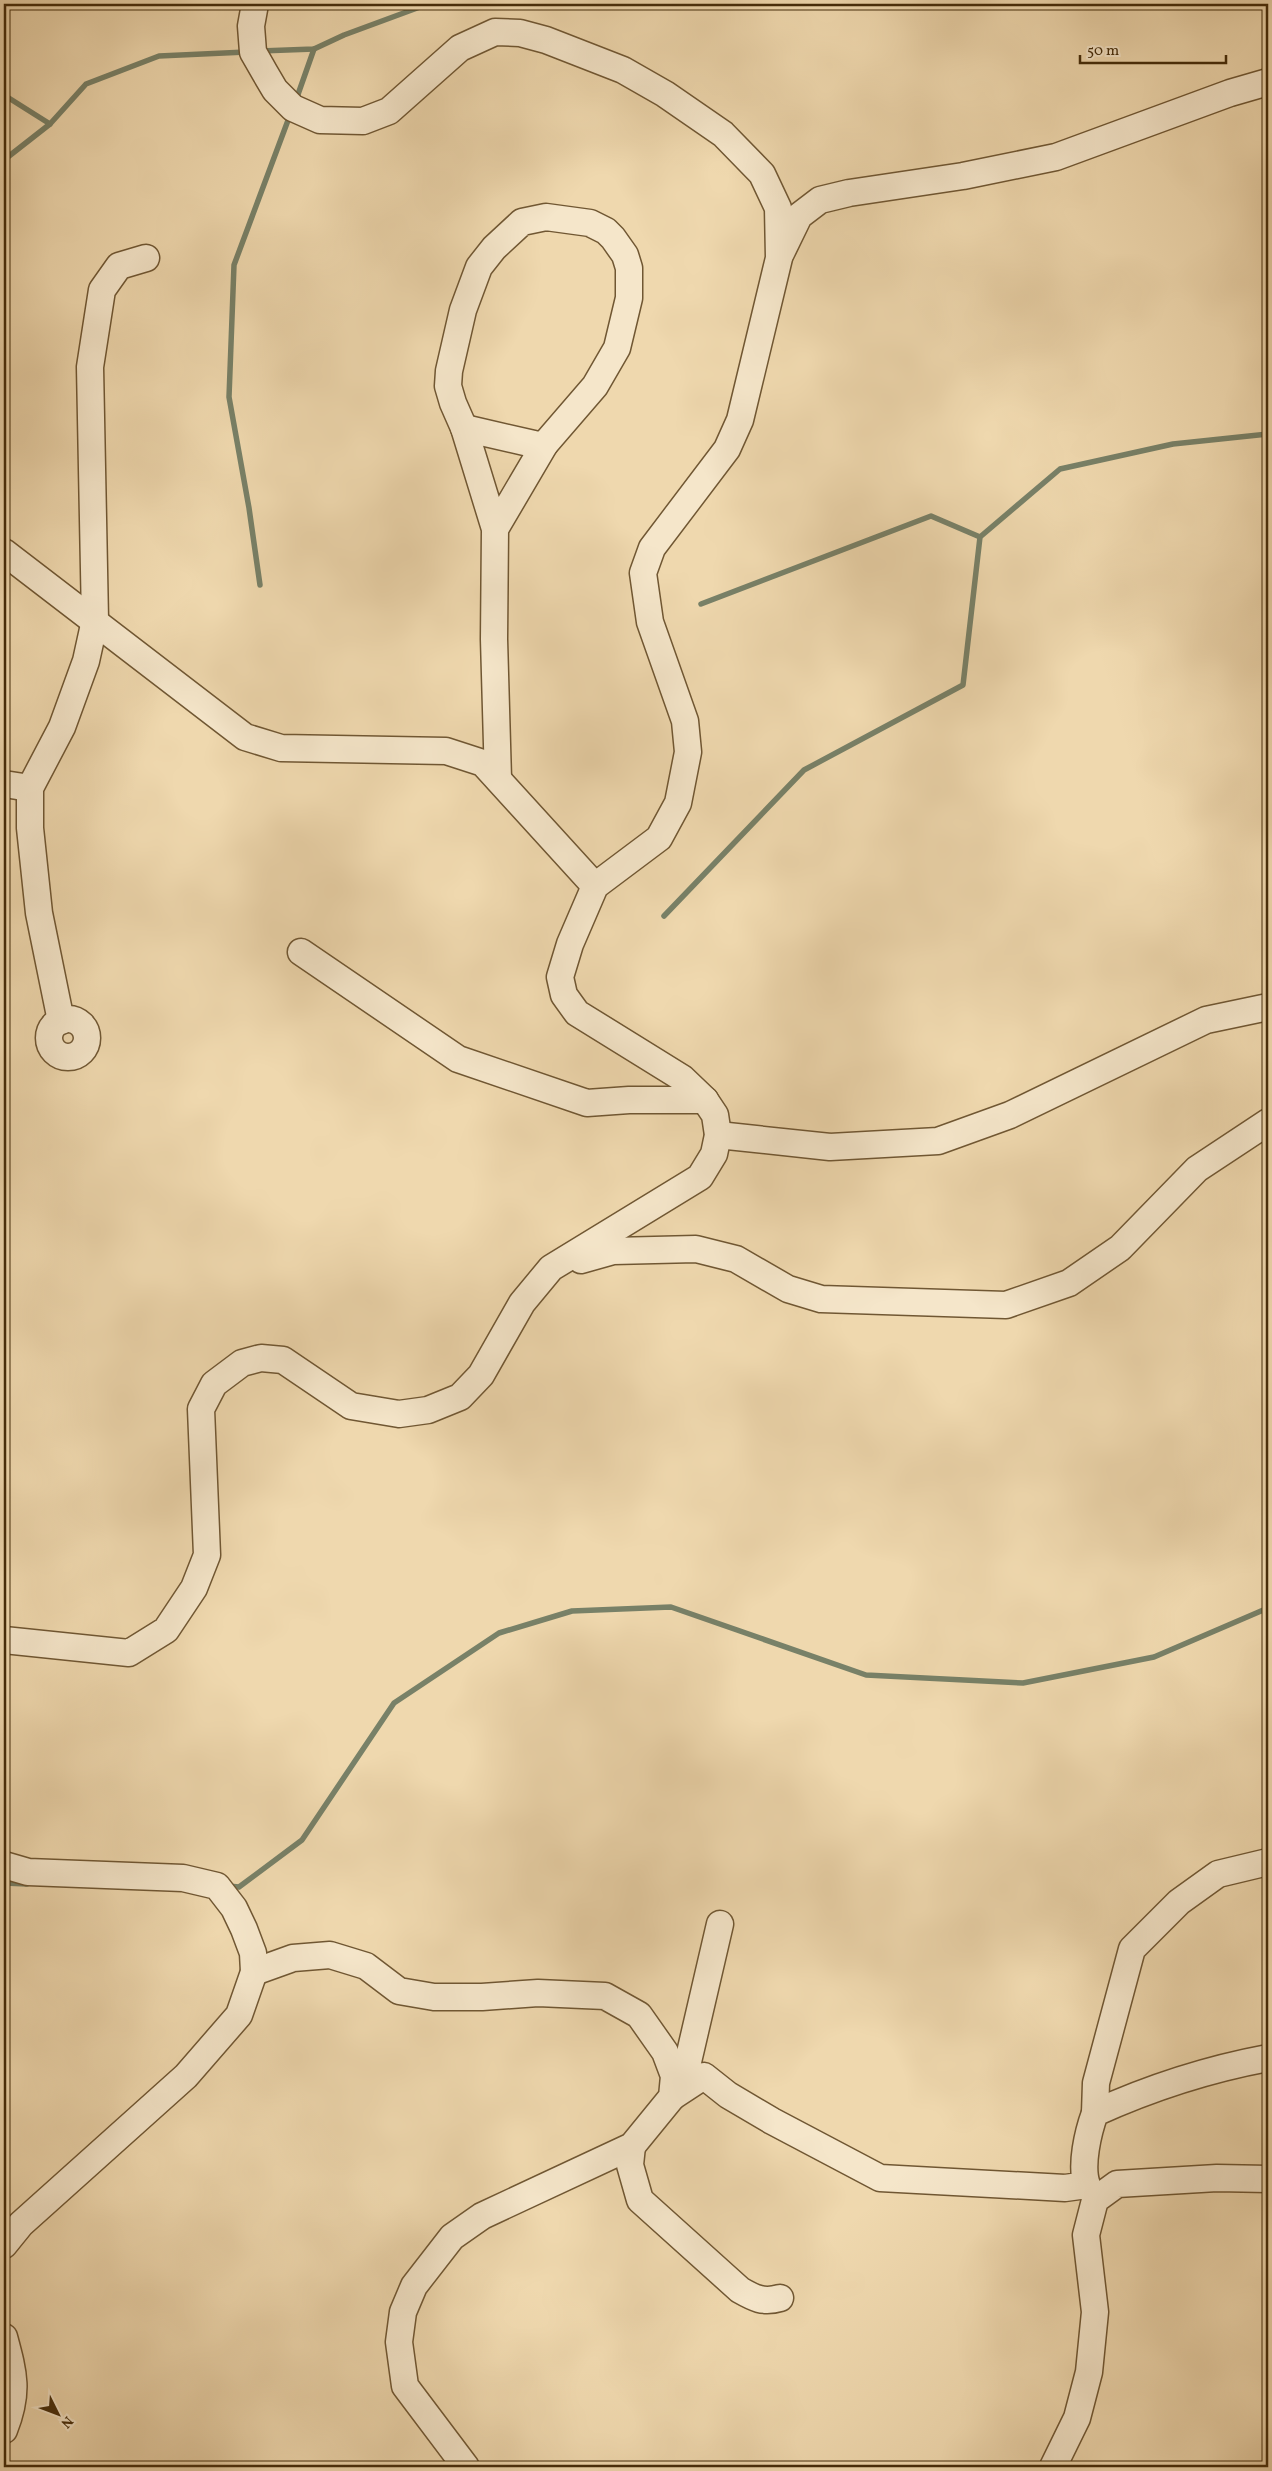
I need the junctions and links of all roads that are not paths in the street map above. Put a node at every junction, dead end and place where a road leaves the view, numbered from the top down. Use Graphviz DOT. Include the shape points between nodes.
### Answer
graph roads {
  1 [pos="255,4"];
  2 [pos="1268,82"];
  3 [pos="146,258"];
  4 [pos="779,258"];
  5 [pos="464,428"];
  6 [pos="545,444"];
  7 [pos="495,529"];
  8 [pos="4,552"];
  9 [pos="95,620"];
  10 [pos="498,779"];
  11 [pos="4,784"];
  12 [pos="30,788"];
  13 [pos="595,886"];
  14 [pos="301,952"];
  15 [pos="1268,1007"];
  16 [pos="61,1021"];
  17 [pos="705,1100"];
  18 [pos="1268,1122"];
  19 [pos="718,1135"];
  20 [pos="551,1268"];
  21 [pos="4,1640"];
  22 [pos="1268,1862"];
  23 [pos="4,1865"];
  24 [pos="720,1924"];
  25 [pos="254,1972"];
  26 [pos="665,2052"];
  27 [pos="1268,2058"];
  28 [pos="696,2071"];
  29 [pos="672,2097"];
  30 [pos="1095,2113"];
  31 [pos="632,2146"];
  32 [pos="1268,2178"];
  33 [pos="1095,2189"];
  34 [pos="4,2245"];
  35 [pos="780,2298"];
  36 [pos="4,2336"];
  37 [pos="4,2430"];
  38 [pos="466,2467"];
  39 [pos="1053,2467"];
  1 -- 4 [label="street" via="251,26 253,52 275,90 293,108 320,120 363,121 389,111 460,48 495,32 520,33 546,40 623,70 723,134 762,174 778,208"];
  2 -- 4 [label="street" via="1056,157 820,200 799,216"];
  3 -- 9 [label="street" via="119,266 102,290 90,367"];
  4 -- 13 [label="street" via="740,420 727,448 652,548 643,573 650,622 685,721 688,752 678,803 659,838"];
  5 -- 6 [label="street"];
  5 -- 6 [label="street" via="448,386 449,371 457,332 479,268 494,248 522,222 546,217 573,219 606,231 625,255 629,268 629,298 617,348 595,386"];
  5 -- 7 [label="street"];
  6 -- 7 [label="street"];
  7 -- 10 [label="street"];
  8 -- 9 [label="street"];
  9 -- 10 [label="street" via="245,737 281,748 446,751 483,763"];
  9 -- 12 [label="street" via="86,661 62,727"];
  10 -- 13 [label="street"];
  11 -- 12 [label="street"];
  12 -- 16 [label="street" via="30,828 39,913"];
  13 -- 17 [label="street" via="570,944 560,977 564,995 577,1013 682,1078"];
  14 -- 17 [label="street" via="458,1059 587,1103"];
  15 -- 19 [label="street" via="1206,1020 1010,1115 938,1141 830,1146"];
  17 -- 19 [label="street" via="715,1115"];
  18 -- 20 [label="street" via="1197,1169 1120,1248 1069,1283 1006,1305 821,1299 788,1289 736,1259 696,1249 613,1251"];
  19 -- 20 [label="street" via="714,1154 700,1177"];
  20 -- 21 [label="street" via="522,1303 481,1376 460,1397 428,1410 399,1414 351,1406 282,1360 261,1358 242,1363 214,1384 201,1409 207,1555 194,1588 166,1630 129,1654"];
  22 -- 30 [label="street" via="1218,1874 1179,1902 1132,1948 1096,2083"];
  23 -- 25 [label="street" via="28,1872 183,1878 217,1886 234,1908 244,1930 253,1953"];
  24 -- 28 [label="street"];
  25 -- 26 [label="street" via="293,1958 330,1955 366,1966 399,1991 434,1997 538,1993 605,1996 640,2016"];
  25 -- 34 [label="street" via="239,2014 186,2076 21,2224"];
  26 -- 28 [label="street"];
  26 -- 29 [label="street" via="674,2076"];
  27 -- 30 [label="street" via="1142,2092"];
  28 -- 29 [label="street"];
  28 -- 33 [label="street" via="772,2121 880,2178"];
  29 -- 31 [label="street"];
  30 -- 33 [label="street" via="1088,2132 1084,2176"];
  31 -- 35 [label="street" via="630,2165 640,2200 740,2290 757,2300"];
  31 -- 38 [label="street" via="482,2216 452,2237 414,2286 403,2312 399,2342 405,2386"];
  32 -- 33 [label="street" via="1116,2184"];
  33 -- 39 [label="street" via="1086,2235 1095,2312 1089,2372 1077,2418"];
  36 -- 37 [label="street" via="15,2377 13,2400"];
}
